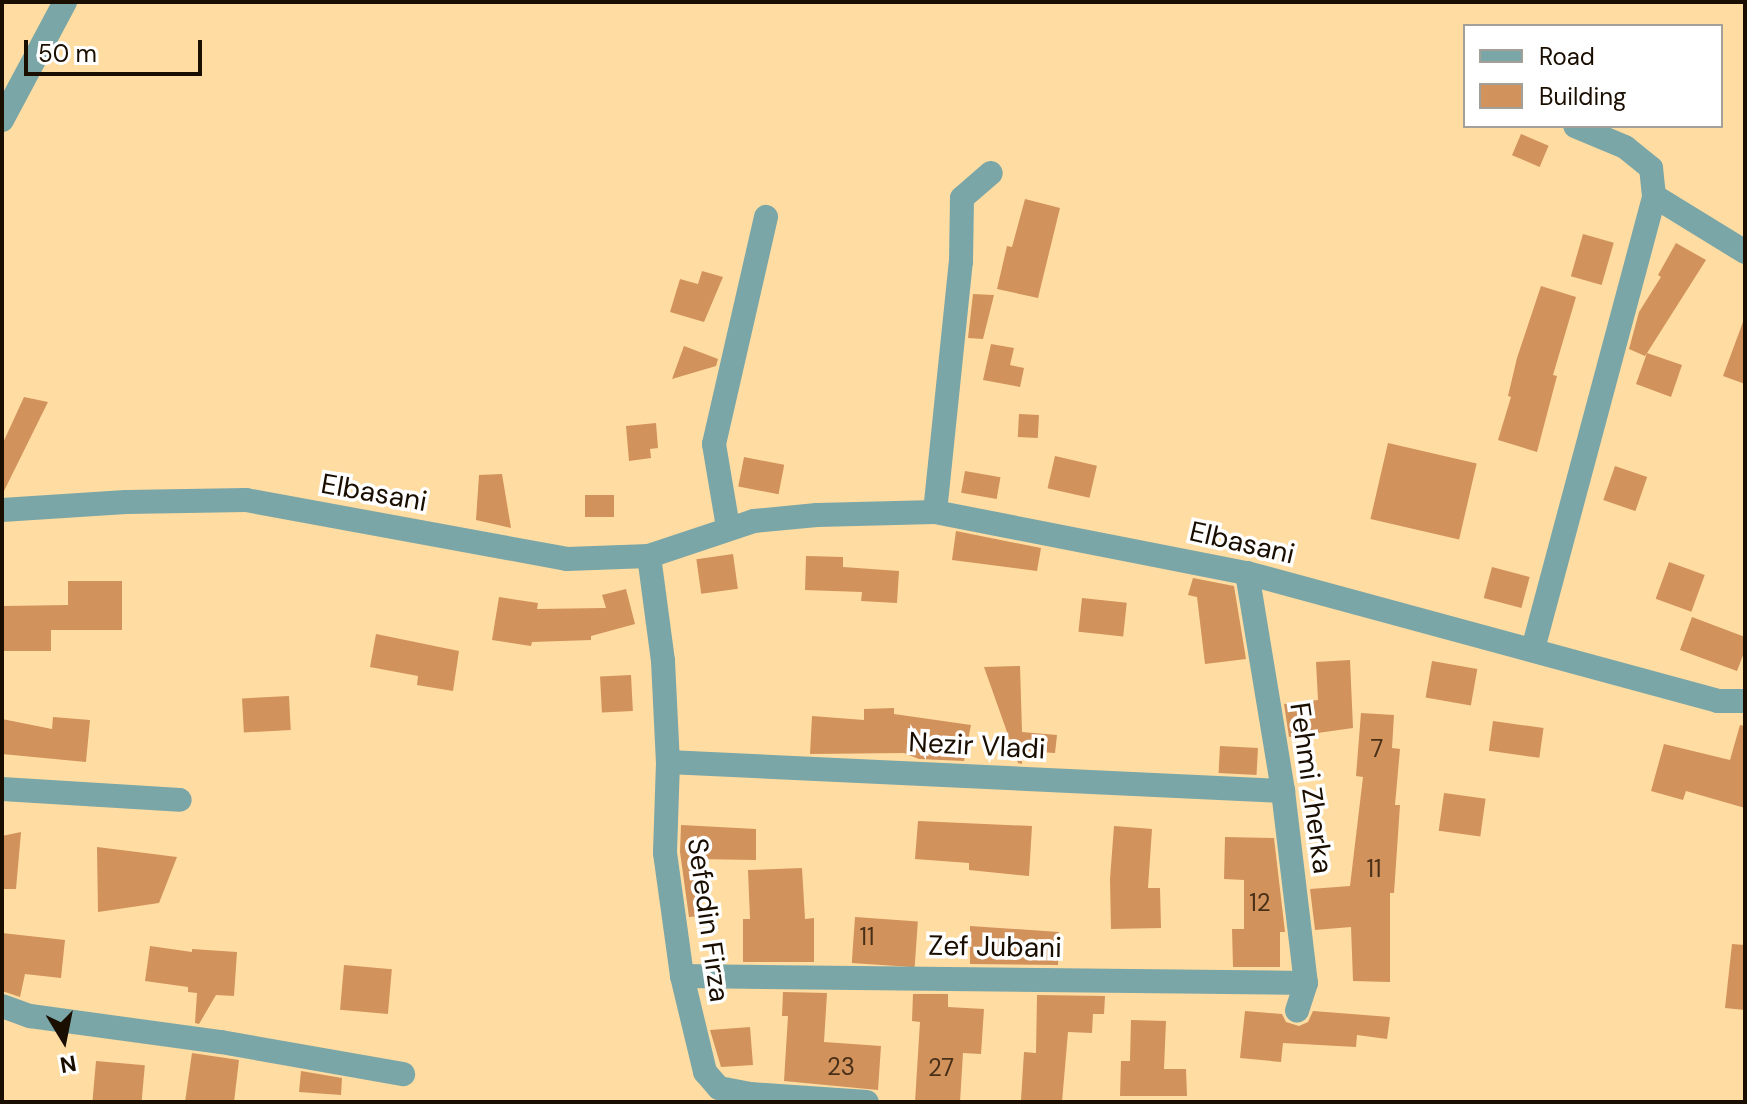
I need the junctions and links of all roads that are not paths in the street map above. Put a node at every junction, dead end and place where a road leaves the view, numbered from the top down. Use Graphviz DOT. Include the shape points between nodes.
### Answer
graph roads {
  1 [pos="65,2"];
  2 [pos="2,120"];
  3 [pos="1580,128"];
  4 [pos="991,173"];
  5 [pos="1654,196"];
  6 [pos="766,217"];
  7 [pos="1745,252"];
  8 [pos="2,510"];
  9 [pos="935,512"];
  10 [pos="728,527"];
  11 [pos="649,556"];
  12 [pos="1247,573"];
  13 [pos="1533,649"];
  14 [pos="1745,701"];
  15 [pos="668,762"];
  16 [pos="2,789"];
  17 [pos="1283,791"];
  18 [pos="180,800"];
  19 [pos="682,976"];
  20 [pos="1306,983"];
  21 [pos="2,1006"];
  22 [pos="1297,1011"];
  23 [pos="403,1074"];
  24 [pos="867,1102"];
  1 -- 2 [label="street"];
  3 -- 5 [label="street" via="1625,147 1651,168"];
  4 -- 9 [label="street" via="962,198 961,262"];
  5 -- 7 [label="street"];
  5 -- 13 [label="street"];
  6 -- 10 [label="street" via="714,444"];
  8 -- 11 [label="street, Elbasani" via="246,500 567,559"];
  9 -- 10 [label="street, Elbasani" via="817,515"];
  9 -- 12 [label="street, Elbasani"];
  10 -- 11 [label="street, Elbasani"];
  11 -- 15 [label="street, Sefedin Firza" via="663,661"];
  12 -- 13 [label="street, Elbasani"];
  12 -- 17 [label="street, Fehmi Zherka"];
  13 -- 14 [label="street, Elbasani" via="1718,701"];
  15 -- 17 [label="street, Nezir Vladi"];
  15 -- 19 [label="street, Sefedin Firza" via="665,853"];
  16 -- 18 [label="street"];
  17 -- 20 [label="street, Fehmi Zherka"];
  19 -- 20 [label="street, Zef Jubani"];
  19 -- 24 [label="street, Sefedin Firza" via="705,1072 719,1088"];
  20 -- 22 [label="street, Fehmi Zherka"];
  21 -- 23 [label="street" via="45,1019"];
}
